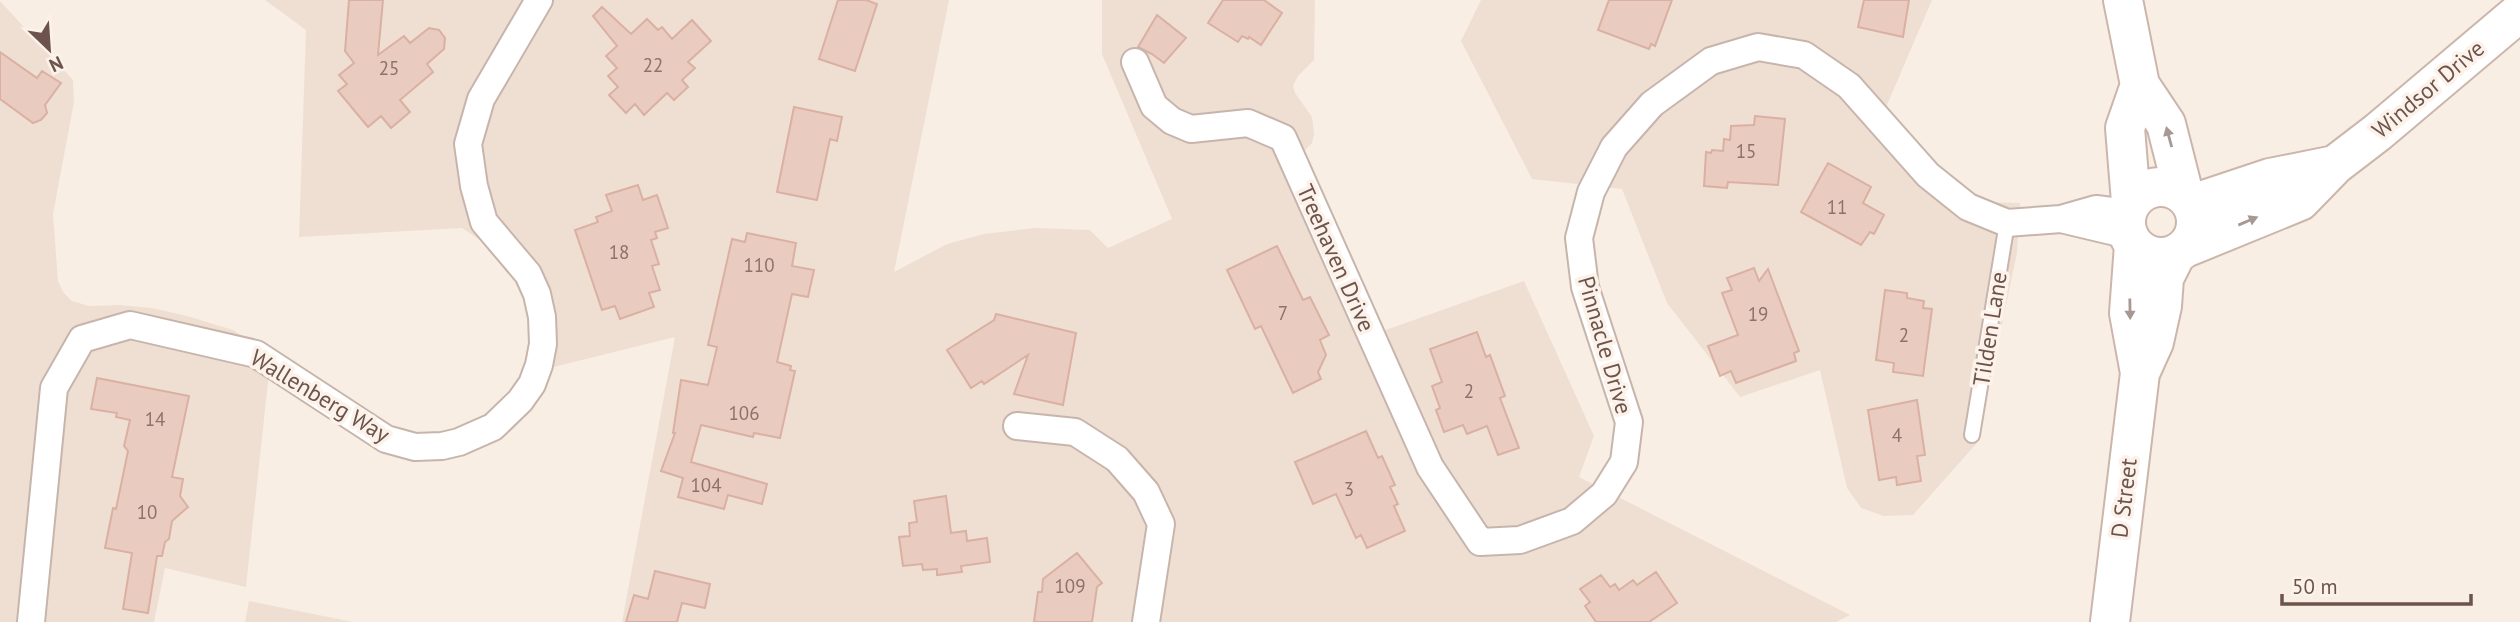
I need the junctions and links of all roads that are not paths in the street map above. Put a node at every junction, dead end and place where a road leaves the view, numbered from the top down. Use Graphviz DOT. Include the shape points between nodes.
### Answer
graph roads {
  1 [pos="539,0"];
  2 [pos="2123,0"];
  3 [pos="2520,12"];
  4 [pos="1135,62"];
  5 [pos="2140,85"];
  6 [pos="2335,165"];
  7 [pos="2188,199"];
  8 [pos="2007,223"];
  9 [pos="2130,224"];
  10 [pos="2181,251"];
  11 [pos="2140,373"];
  12 [pos="1017,426"];
  13 [pos="1972,435"];
  14 [pos="1480,542"];
  15 [pos="31,622"];
  16 [pos="1146,622"];
  17 [pos="2110,622"];
  1 -- 15 [label="street, Wallenberg Way" via="481,99 468,144 484,222 528,274 537,294 543,344 532,384 520,401 477,435 442,446 415,447 386,439 256,354 130,325 82,339 54,388"];
  2 -- 5 [label="street"];
  3 -- 6 [label="street, Windsor Drive"];
  4 -- 14 [label="street, Treehaven Drive" via="1154,106 1172,121 1191,129 1248,123 1283,138 1430,467"];
  7 -- 5 [label="street, one-way" via="2166,124"];
  5 -- 9 [label="street, D Street" via="2125,128"];
  6 -- 7 [label="street, Windsor Drive"];
  10 -- 6 [label="street, Windsor Drive, one-way" via="2300,201"];
  7 -- 9 [label="street" via="2174,189 2150,188 2140,194"];
  7 -- 10 [label="street" via="2196,227 2193,239"];
  8 -- 9 [label="street, Pinnacle Drive" via="2062,219 2096,209"];
  8 -- 13 [label="lane, Tilden Lane"];
  8 -- 14 [label="street, Pinnacle Drive" via="1968,207 1928,175 1849,86 1804,55 1758,47 1711,61 1652,104 1614,147 1591,192 1579,238 1585,287 1629,422 1624,462 1604,494 1572,521 1520,540"];
  9 -- 10 [label="street" via="2143,253 2165,258"];
  9 -- 11 [label="street, D Street, one-way" via="2129,313"];
  10 -- 11 [label="street, D Street" via="2164,278 2154,342"];
  11 -- 17 [label="street, D Street"];
  12 -- 16 [label="street" via="1075,432 1117,459 1146,492 1161,524"];
}
